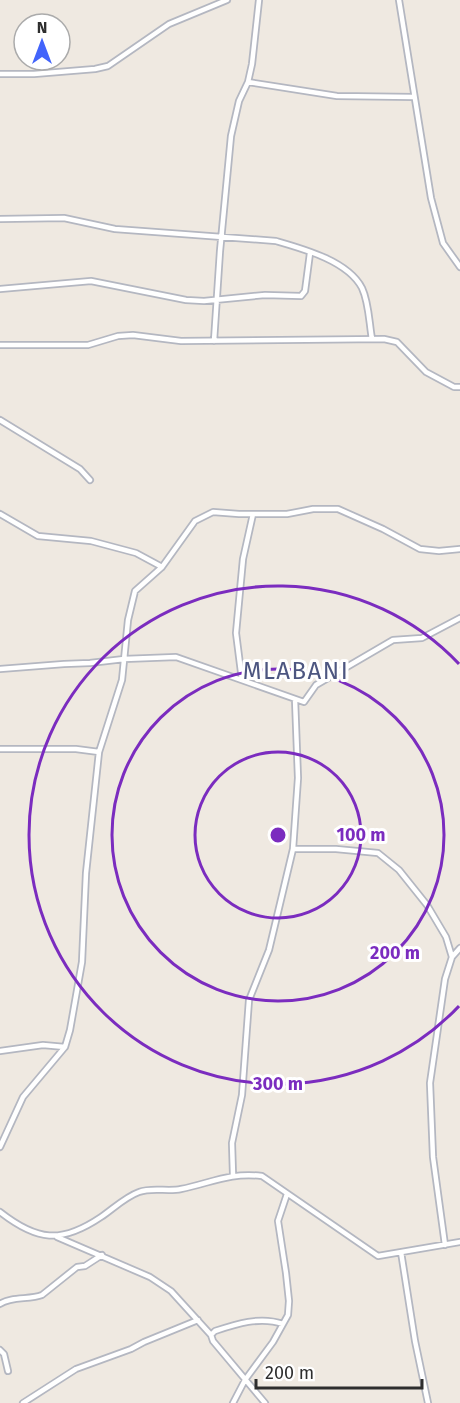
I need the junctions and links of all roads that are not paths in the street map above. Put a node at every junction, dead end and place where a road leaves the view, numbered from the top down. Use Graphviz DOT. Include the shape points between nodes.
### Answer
graph roads {
  1 [pos="227,0"];
  2 [pos="259,0"];
  3 [pos="399,0"];
  4 [pos="0,74"];
  5 [pos="248,82"];
  6 [pos="414,97"];
  7 [pos="0,219"];
  8 [pos="222,235"];
  9 [pos="310,253"];
  10 [pos="460,267"];
  11 [pos="0,289"];
  12 [pos="217,300"];
  13 [pos="372,339"];
  14 [pos="214,341"];
  15 [pos="0,345"];
  16 [pos="460,387"];
  17 [pos="0,420"];
  18 [pos="90,480"];
  19 [pos="0,514"];
  20 [pos="253,514"];
  21 [pos="460,549"];
  22 [pos="162,567"];
  23 [pos="460,618"];
  24 [pos="124,659"];
  25 [pos="0,669"];
  26 [pos="242,680"];
  27 [pos="295,699"];
  28 [pos="0,749"];
  29 [pos="99,752"];
  30 [pos="293,849"];
  31 [pos="460,948"];
  32 [pos="452,957"];
  33 [pos="65,1047"];
  34 [pos="0,1051"];
  35 [pos="0,1147"];
  36 [pos="233,1175"];
  37 [pos="287,1194"];
  38 [pos="0,1212"];
  39 [pos="57,1237"];
  40 [pos="460,1242"];
  41 [pos="445,1245"];
  42 [pos="401,1252"];
  43 [pos="102,1255"];
  44 [pos="0,1304"];
  45 [pos="198,1320"];
  46 [pos="283,1324"];
  47 [pos="211,1335"];
  48 [pos="0,1350"];
  49 [pos="8,1371"];
  50 [pos="245,1380"];
  51 [pos="22,1403"];
  52 [pos="233,1403"];
  53 [pos="265,1403"];
  54 [pos="428,1403"];
  1 -- 4 [label="street" via="169,24 108,66 34,75"];
  2 -- 5 [label="street"];
  3 -- 6 [label="street"];
  5 -- 6 [label="street" via="337,96"];
  5 -- 8 [label="street" via="231,136"];
  6 -- 10 [label="street" via="431,198 443,243"];
  7 -- 8 [label="street" via="64,218 116,229"];
  8 -- 9 [label="street" via="276,241"];
  8 -- 12 [label="street"];
  9 -- 12 [label="street" via="301,296"];
  9 -- 13 [label="street" via="345,268 362,288"];
  11 -- 12 [label="street" via="91,280 186,300"];
  12 -- 14 [label="street"];
  13 -- 14 [label="street"];
  13 -- 16 [label="street" via="397,342 426,372"];
  14 -- 15 [label="street" via="133,335 88,345"];
  17 -- 18 [label="street" via="80,469"];
  19 -- 22 [label="street" via="38,536 91,541 136,553"];
  20 -- 21 [label="street" via="338,509 420,549"];
  20 -- 22 [label="street" via="213,512 195,521"];
  20 -- 26 [label="street" via="243,559 236,633"];
  22 -- 24 [label="street" via="135,591"];
  23 -- 27 [label="street" via="422,638 393,640 316,686 304,702"];
  24 -- 25 [label="street"];
  24 -- 26 [label="street" via="176,657"];
  24 -- 29 [label="street" via="122,680"];
  26 -- 27 [label="street"];
  27 -- 30 [label="street" via="298,778"];
  28 -- 29 [label="street"];
  29 -- 33 [label="street" via="86,873 82,962"];
  30 -- 32 [label="street" via="378,853 399,870 428,905"];
  30 -- 36 [label="street" via="269,950 249,1000 242,1095 232,1143"];
  31 -- 32 [label="street"];
  32 -- 41 [label="street" via="445,979 430,1083 433,1157"];
  33 -- 34 [label="street"];
  33 -- 35 [label="street" via="23,1097"];
  36 -- 37 [label="street" via="262,1176"];
  36 -- 39 [label="street" via="179,1190 141,1191 91,1223"];
  37 -- 42 [label="street" via="378,1256"];
  37 -- 46 [label="street" via="278,1221 289,1301"];
  38 -- 39 [label="street" via="32,1233"];
  39 -- 43 [label="street"];
  40 -- 41 [label="street"];
  41 -- 42 [label="street"];
  42 -- 54 [label="street"];
  43 -- 44 [label="street" via="77,1267 42,1295"];
  43 -- 45 [label="street" via="171,1291"];
  45 -- 47 [label="street"];
  45 -- 51 [label="street" via="76,1370"];
  46 -- 47 [label="street" via="249,1322"];
  46 -- 50 [label="street"];
  47 -- 50 [label="street"];
  48 -- 49 [label="street"];
  50 -- 52 [label="street"];
  50 -- 53 [label="street"];
}
